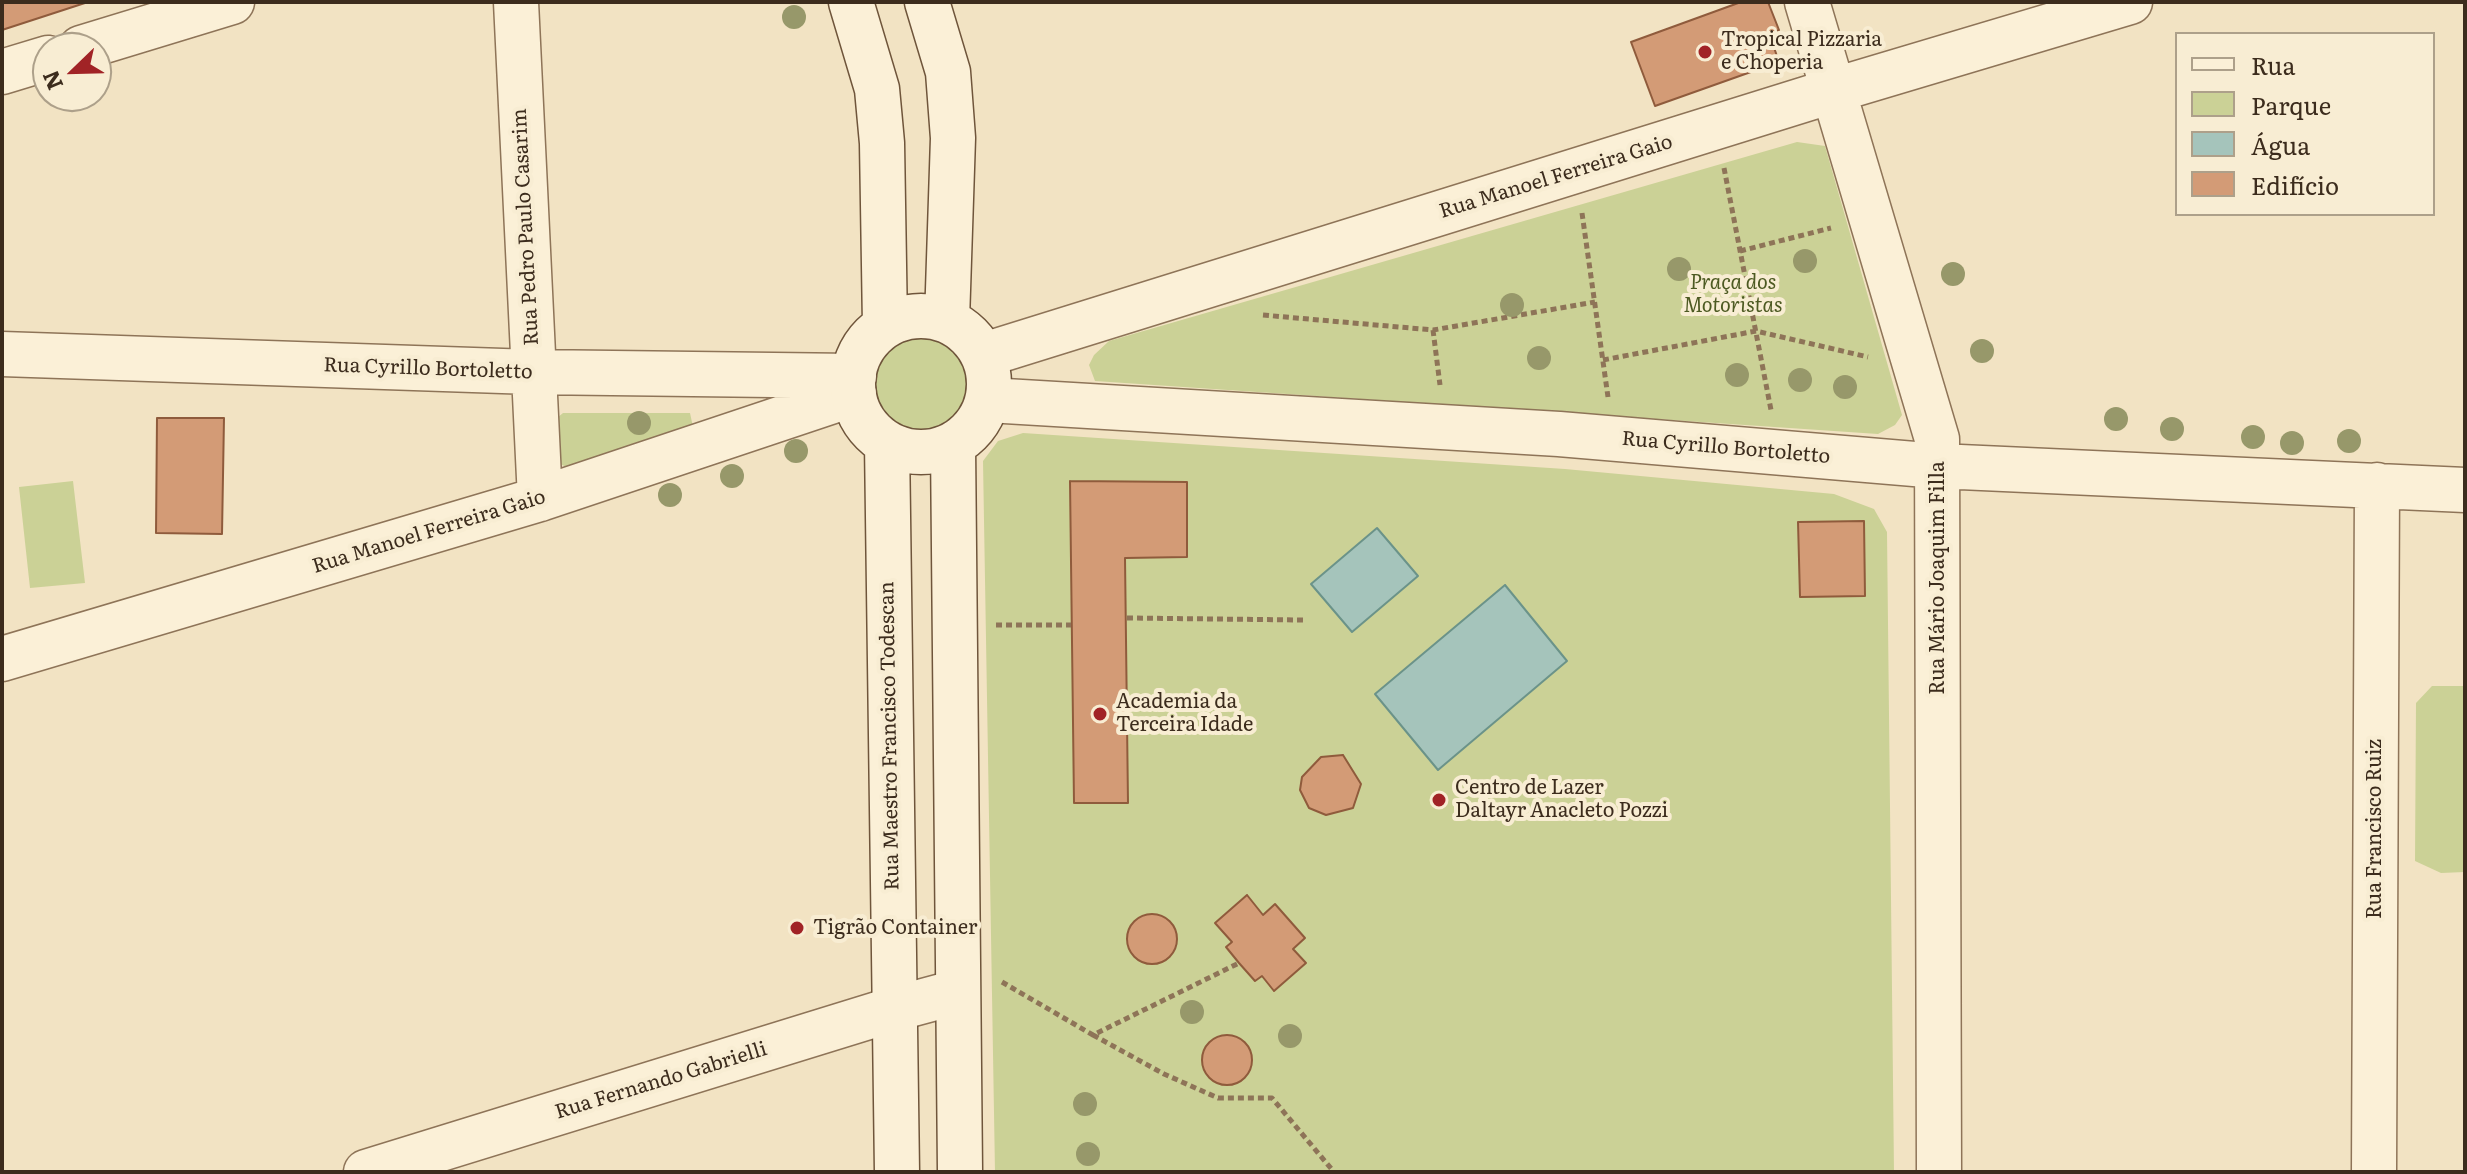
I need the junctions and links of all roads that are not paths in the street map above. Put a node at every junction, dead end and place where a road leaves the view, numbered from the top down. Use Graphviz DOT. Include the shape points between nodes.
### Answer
graph roads {
  1 [pos="232,2"];
  2 [pos="516,2"];
  3 [pos="851,2"];
  4 [pos="927,2"];
  5 [pos="1807,2"];
  6 [pos="2130,2"];
  7 [pos="178,10"];
  8 [pos="112,36"];
  9 [pos="32,63"];
  10 [pos="2,72"];
  11 [pos="1835,90"];
  12 [pos="947,320"];
  13 [pos="885,326"];
  14 [pos="2,354"];
  15 [pos="984,355"];
  16 [pos="532,372"];
  17 [pos="854,385"];
  18 [pos="988,400"];
  19 [pos="887,443"];
  20 [pos="953,445"];
  21 [pos="1938,466"];
  22 [pos="2377,485"];
  23 [pos="2465,490"];
  24 [pos="540,499"];
  25 [pos="2,659"];
  26 [pos="974,984"];
  27 [pos="894,1009"];
  28 [pos="366,1172"];
  29 [pos="897,1172"];
  30 [pos="960,1172"];
  31 [pos="1939,1172"];
  32 [pos="2374,1172"];
  1 -- 7 [label="street"];
  2 -- 16 [label="street, Rua Pedro Paulo Casarim"];
  3 -- 13 [label="street" via="877,89"];
  4 -- 12 [label="street" via="948,72 953,138"];
  5 -- 11 [label="street, Rua Mário Joaquim Filla"];
  6 -- 11 [label="street, Rua Manoel Ferreira Gaio"];
  7 -- 8 [label="street"];
  9 -- 10 [label="street"];
  11 -- 15 [label="street, Rua Manoel Ferreira Gaio"];
  11 -- 21 [label="street, Rua Mário Joaquim Filla" via="1937,439"];
  12 -- 13 [label="street" via="905,317"];
  12 -- 15 [label="street"];
  13 -- 17 [label="street" via="859,356"];
  14 -- 16 [label="street, Rua Cyrillo Bortoletto"];
  15 -- 18 [label="street"];
  16 -- 17 [label="street, Rua Cyrillo Bortoletto"];
  16 -- 24 [label="street, Rua Pedro Paulo Casarim"];
  17 -- 19 [label="street" via="860,414"];
  17 -- 24 [label="street, Rua Manoel Ferreira Gaio"];
  18 -- 20 [label="street" via="981,418"];
  18 -- 21 [label="street, Rua Cyrillo Bortoletto" via="1559,434"];
  19 -- 20 [label="street" via="919,453"];
  19 -- 27 [label="street, Rua Maestro Francisco Todescan"];
  20 -- 26 [label="street"];
  21 -- 22 [label="street, Rua Cyrillo Bortoletto"];
  21 -- 31 [label="street, Rua Mário Joaquim Filla"];
  22 -- 23 [label="street, Rua Cyrillo Bortoletto"];
  22 -- 32 [label="street, Rua Francisco Ruiz"];
  24 -- 25 [label="street, Rua Manoel Ferreira Gaio"];
  26 -- 27 [label="street, Rua Fernando Gabrielli"];
  26 -- 30 [label="street"];
  27 -- 28 [label="street, Rua Fernando Gabrielli"];
  27 -- 29 [label="street, Rua Maestro Francisco Todescan"];
}
